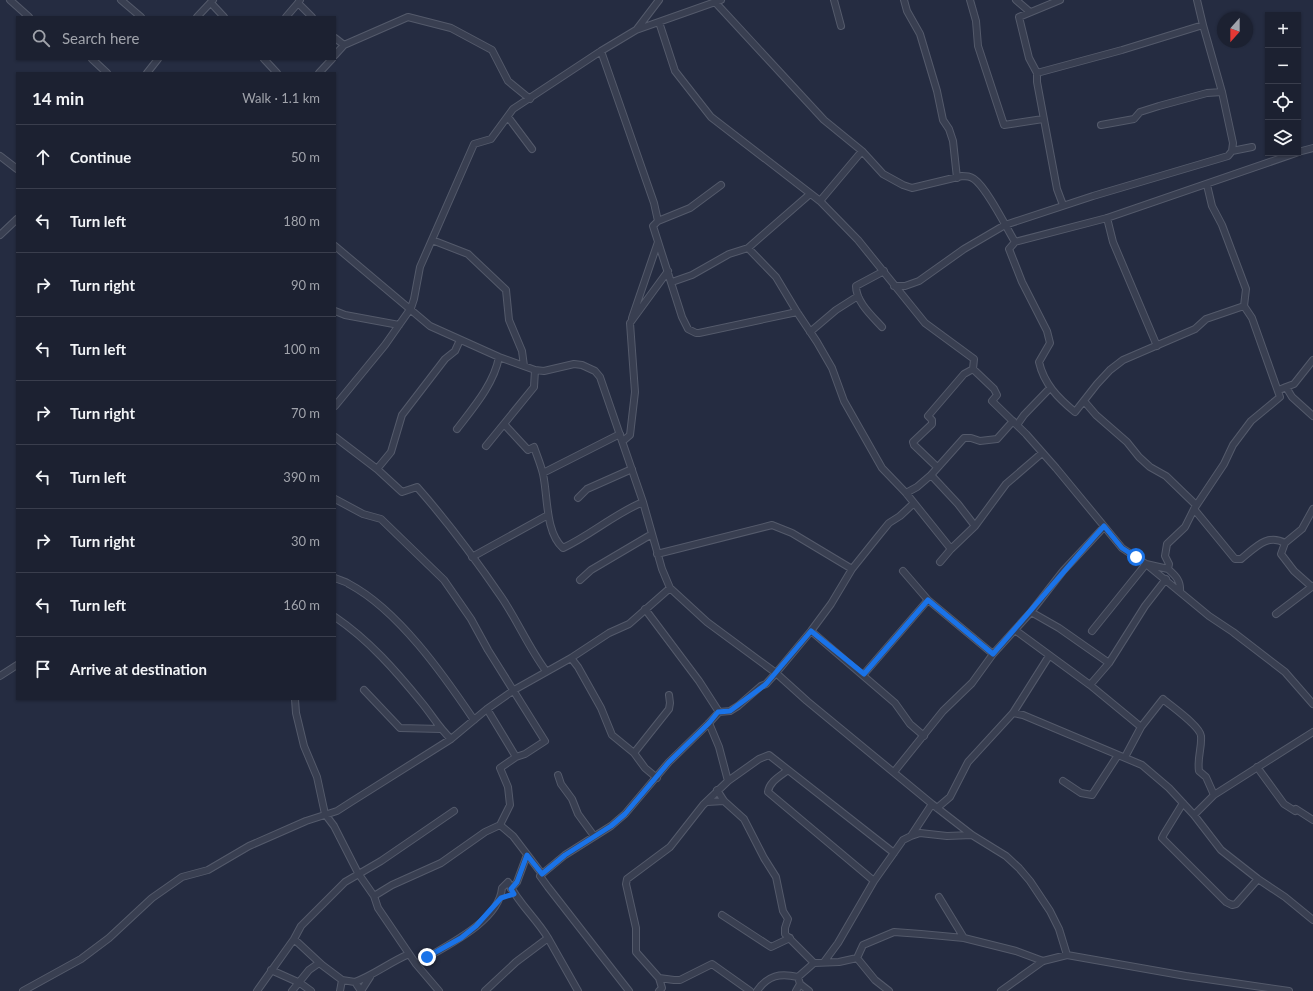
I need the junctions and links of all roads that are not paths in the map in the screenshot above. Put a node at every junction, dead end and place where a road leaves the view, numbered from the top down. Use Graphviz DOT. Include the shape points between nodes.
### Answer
graph roads {
  1 [pos="10,0"];
  2 [pos="121,0"];
  3 [pos="659,0"];
  4 [pos="705,0"];
  5 [pos="834,0"];
  6 [pos="904,0"];
  7 [pos="970,0"];
  8 [pos="1016,0"];
  9 [pos="1060,0"];
  10 [pos="1197,0"];
  11 [pos="212,1"];
  12 [pos="718,1"];
  13 [pos="299,2"];
  14 [pos="701,6"];
  15 [pos="1030,12"];
  16 [pos="29,16"];
  17 [pos="140,16"];
  18 [pos="198,16"];
  19 [pos="223,16"];
  20 [pos="287,16"];
  21 [pos="311,16"];
  22 [pos="659,22"];
  23 [pos="1203,24"];
  24 [pos="841,26"];
  25 [pos="636,30"];
  26 [pos="336,39"];
  27 [pos="344,45"];
  28 [pos="601,51"];
  29 [pos="336,54"];
  30 [pos="93,60"];
  31 [pos="157,60"];
  32 [pos="265,60"];
  33 [pos="331,60"];
  34 [pos="106,72"];
  35 [pos="147,72"];
  36 [pos="275,72"];
  37 [pos="320,72"];
  38 [pos="1037,73"];
  39 [pos="1222,92"];
  40 [pos="530,99"];
  41 [pos="508,117"];
  42 [pos="1044,119"];
  43 [pos="1101,125"];
  44 [pos="1252,147"];
  45 [pos="532,149"];
  46 [pos="1313,149"];
  47 [pos="862,151"];
  48 [pos="1232,151"];
  49 [pos="1301,152"];
  50 [pos="0,156"];
  51 [pos="1288,156"];
  52 [pos="16,168"];
  53 [pos="957,178"];
  54 [pos="721,185"];
  55 [pos="1207,185"];
  56 [pos="810,194"];
  57 [pos="820,201"];
  58 [pos="1063,205"];
  59 [pos="1107,218"];
  60 [pos="16,220"];
  61 [pos="658,221"];
  62 [pos="1005,225"];
  63 [pos="0,235"];
  64 [pos="432,240"];
  65 [pos="658,242"];
  66 [pos="1015,242"];
  67 [pos="336,247"];
  68 [pos="748,248"];
  69 [pos="668,271"];
  70 [pos="884,271"];
  71 [pos="672,282"];
  72 [pos="894,286"];
  73 [pos="858,296"];
  74 [pos="1244,306"];
  75 [pos="411,308"];
  76 [pos="336,311"];
  77 [pos="797,312"];
  78 [pos="630,323"];
  79 [pos="399,325"];
  80 [pos="882,327"];
  81 [pos="810,332"];
  82 [pos="460,340"];
  83 [pos="1157,346"];
  84 [pos="499,357"];
  85 [pos="1313,360"];
  86 [pos="524,366"];
  87 [pos="973,369"];
  88 [pos="535,370"];
  89 [pos="1286,387"];
  90 [pos="1050,388"];
  91 [pos="1279,390"];
  92 [pos="1280,397"];
  93 [pos="1292,397"];
  94 [pos="1084,401"];
  95 [pos="336,405"];
  96 [pos="1313,416"];
  97 [pos="1015,423"];
  98 [pos="504,424"];
  99 [pos="457,429"];
  100 [pos="622,437"];
  101 [pos="336,438"];
  102 [pos="486,446"];
  103 [pos="1042,453"];
  104 [pos="936,467"];
  105 [pos="377,469"];
  106 [pos="632,469"];
  107 [pos="543,473"];
  108 [pos="931,475"];
  109 [pos="906,493"];
  110 [pos="578,498"];
  111 [pos="336,500"];
  112 [pos="643,502"];
  113 [pos="914,503"];
  114 [pos="1195,507"];
  115 [pos="1312,512"];
  116 [pos="548,515"];
  117 [pos="975,526"];
  118 [pos="1104,526"];
  119 [pos="652,534"];
  120 [pos="1285,543"];
  121 [pos="951,550"];
  122 [pos="657,554"];
  123 [pos="472,557"];
  124 [pos="940,562"];
  125 [pos="1146,564"];
  126 [pos="1168,569"];
  127 [pos="852,570"];
  128 [pos="903,571"];
  129 [pos="336,578"];
  130 [pos="1166,579"];
  131 [pos="580,580"];
  132 [pos="1312,586"];
  133 [pos="670,588"];
  134 [pos="1180,592"];
  135 [pos="928,600"];
  136 [pos="645,609"];
  137 [pos="1031,612"];
  138 [pos="1276,614"];
  139 [pos="336,618"];
  140 [pos="1014,630"];
  141 [pos="811,631"];
  142 [pos="1092,632"];
  143 [pos="993,654"];
  144 [pos="1049,656"];
  145 [pos="571,658"];
  146 [pos="1109,663"];
  147 [pos="16,667"];
  148 [pos="546,671"];
  149 [pos="776,673"];
  150 [pos="864,674"];
  151 [pos="0,676"];
  152 [pos="1090,685"];
  153 [pos="364,690"];
  154 [pos="514,690"];
  155 [pos="669,695"];
  156 [pos="295,700"];
  157 [pos="1313,704"];
  158 [pos="487,709"];
  159 [pos="718,712"];
  160 [pos="1014,713"];
  161 [pos="474,720"];
  162 [pos="709,723"];
  163 [pos="1141,727"];
  164 [pos="441,729"];
  165 [pos="1313,732"];
  166 [pos="924,736"];
  167 [pos="451,739"];
  168 [pos="634,753"];
  169 [pos="1118,755"];
  170 [pos="516,757"];
  171 [pos="1125,757"];
  172 [pos="1257,767"];
  173 [pos="788,770"];
  174 [pos="894,772"];
  175 [pos="558,775"];
  176 [pos="657,778"];
  177 [pos="728,781"];
  178 [pos="1063,781"];
  179 [pos="717,790"];
  180 [pos="1214,795"];
  181 [pos="724,801"];
  182 [pos="706,802"];
  183 [pos="1183,803"];
  184 [pos="935,806"];
  185 [pos="454,811"];
  186 [pos="325,814"];
  187 [pos="1194,815"];
  188 [pos="1313,820"];
  189 [pos="500,825"];
  190 [pos="972,834"];
  191 [pos="594,836"];
  192 [pos="911,836"];
  193 [pos="894,853"];
  194 [pos="527,855"];
  195 [pos="358,873"];
  196 [pos="542,874"];
  197 [pos="1258,879"];
  198 [pos="874,881"];
  199 [pos="513,892"];
  200 [pos="374,896"];
  201 [pos="940,897"];
  202 [pos="501,898"];
  203 [pos="722,915"];
  204 [pos="1313,920"];
  205 [pos="548,938"];
  206 [pos="790,938"];
  207 [pos="964,938"];
  208 [pos="294,939"];
  209 [pos="409,954"];
  210 [pos="1067,955"];
  211 [pos="857,958"];
  212 [pos="1043,961"];
  213 [pos="824,962"];
  214 [pos="319,963"];
  215 [pos="814,963"];
  216 [pos="416,964"];
  217 [pos="271,970"];
  218 [pos="370,977"];
  219 [pos="798,977"];
  220 [pos="659,978"];
  221 [pos="342,980"];
  222 [pos="354,982"];
  223 [pos="300,983"];
  224 [pos="800,984"];
  225 [pos="340,989"];
  226 [pos="23,991"];
  227 [pos="257,991"];
  228 [pos="292,991"];
  229 [pos="311,991"];
  230 [pos="333,991"];
  231 [pos="361,991"];
  232 [pos="440,991"];
  233 [pos="484,991"];
  234 [pos="578,991"];
  235 [pos="629,991"];
  236 [pos="659,991"];
  237 [pos="750,991"];
  238 [pos="757,991"];
  239 [pos="796,991"];
  240 [pos="809,991"];
  241 [pos="888,991"];
  242 [pos="1001,991"];
  243 [pos="1289,991"];
  1 -- 16 [label="street"];
  2 -- 17 [label="street"];
  3 -- 25 [label="street"];
  4 -- 14 [label="street"];
  5 -- 24 [label="street"];
  6 -- 53 [label="street" via="920,34 943,120 949,129"];
  7 -- 42 [label="street" via="976,21 978,46 1004,125"];
  8 -- 15 [label="street"];
  9 -- 15 [label="street"];
  10 -- 23 [label="street"];
  11 -- 18 [label="street"];
  11 -- 19 [label="street"];
  12 -- 14 [label="street"];
  12 -- 47 [label="street" via="824,120"];
  13 -- 20 [label="street"];
  13 -- 21 [label="street"];
  14 -- 22 [label="street"];
  15 -- 38 [label="street" via="1018,17 1029,58"];
  22 -- 25 [label="street"];
  22 -- 56 [label="street" via="675,71 711,117"];
  23 -- 38 [label="street" via="1122,50"];
  23 -- 39 [label="street"];
  25 -- 28 [label="street"];
  26 -- 27 [label="street"];
  27 -- 29 [label="street"];
  27 -- 40 [label="street" via="408,17 451,28 492,50 508,81"];
  28 -- 40 [label="street"];
  28 -- 61 [label="street" via="630,131"];
  30 -- 34 [label="street"];
  31 -- 35 [label="street"];
  32 -- 36 [label="street"];
  33 -- 37 [label="street"];
  38 -- 42 [label="street"];
  39 -- 43 [label="street" via="1207,93 1159,106 1140,112 1134,119"];
  39 -- 48 [label="street" via="1233,143"];
  40 -- 41 [label="street" via="513,109"];
  41 -- 45 [label="street"];
  41 -- 64 [label="street" via="491,139 474,144"];
  42 -- 58 [label="street" via="1057,189"];
  44 -- 48 [label="street"];
  46 -- 49 [label="street"];
  47 -- 53 [label="street" via="883,174 908,187"];
  47 -- 57 [label="street"];
  48 -- 58 [label="street" via="1228,156"];
  50 -- 52 [label="street"];
  51 -- 55 [label="street"];
  53 -- 62 [label="street" via="968,176 975,179"];
  54 -- 61 [label="street" via="696,205"];
  55 -- 59 [label="street"];
  55 -- 74 [label="street" via="1212,206 1222,225 1246,289"];
  56 -- 57 [label="street"];
  56 -- 68 [label="street"];
  57 -- 70 [label="street"];
  58 -- 62 [label="street"];
  59 -- 66 [label="street"];
  59 -- 83 [label="street" via="1113,242"];
  60 -- 63 [label="street"];
  61 -- 65 [label="street" via="653,226"];
  62 -- 66 [label="street"];
  62 -- 72 [label="street" via="964,249 919,281 905,286"];
  64 -- 75 [label="street" via="420,267"];
  64 -- 86 [label="street" via="468,254 506,290 509,320 522,351"];
  65 -- 69 [label="street"];
  65 -- 78 [label="street"];
  66 -- 90 [label="street" via="1009,249 1050,343 1039,362"];
  67 -- 75 [label="street"];
  68 -- 71 [label="street" via="729,254 692,275"];
  68 -- 77 [label="street" via="776,276"];
  69 -- 71 [label="street"];
  69 -- 78 [label="street"];
  70 -- 72 [label="street"];
  70 -- 73 [label="street" via="856,286"];
  71 -- 77 [label="street" via="682,317 688,329 696,333"];
  72 -- 87 [label="street" via="925,323 974,359"];
  73 -- 80 [label="street"];
  73 -- 81 [label="street"];
  74 -- 83 [label="street" via="1206,319 1195,329"];
  74 -- 91 [label="street" via="1252,318"];
  75 -- 79 [label="street"];
  75 -- 82 [label="street" via="427,324"];
  76 -- 79 [label="street"];
  77 -- 81 [label="street"];
  78 -- 100 [label="street" via="635,392 630,435"];
  79 -- 95 [label="street"];
  81 -- 109 [label="street" via="832,368 844,401 882,468"];
  82 -- 84 [label="street"];
  82 -- 105 [label="street" via="455,351 402,415 391,452"];
  83 -- 94 [label="street" via="1123,360 1110,370"];
  84 -- 86 [label="street"];
  84 -- 99 [label="street" via="482,395"];
  85 -- 89 [label="street" via="1294,384"];
  86 -- 88 [label="street"];
  87 -- 97 [label="street" via="994,389 997,395 992,401"];
  87 -- 104 [label="street" via="964,374 928,416 932,424 913,442"];
  88 -- 98 [label="street" via="534,387"];
  88 -- 100 [label="street" via="550,371 574,364 595,370 600,377"];
  89 -- 91 [label="street"];
  89 -- 93 [label="street"];
  90 -- 94 [label="street" via="1075,412"];
  90 -- 97 [label="street"];
  91 -- 92 [label="street"];
  92 -- 93 [label="street"];
  92 -- 114 [label="street" via="1251,421"];
  93 -- 96 [label="street"];
  94 -- 114 [label="street" via="1139,457 1166,476"];
  97 -- 103 [label="street"];
  97 -- 104 [label="street" via="997,439 980,441 964,438"];
  98 -- 102 [label="street"];
  98 -- 107 [label="street" via="528,450 534,447"];
  100 -- 106 [label="street"];
  100 -- 107 [label="street"];
  101 -- 105 [label="street"];
  103 -- 117 [label="street" via="1006,484"];
  103 -- 118 [label="street"];
  104 -- 108 [label="street"];
  105 -- 123 [label="street" via="402,492 417,487"];
  106 -- 110 [label="street" via="587,489"];
  106 -- 112 [label="street"];
  107 -- 116 [label="street"];
  108 -- 109 [label="street" via="917,488"];
  108 -- 117 [label="street"];
  109 -- 113 [label="street"];
  111 -- 154 [label="street" via="363,514 381,519 444,580"];
  112 -- 116 [label="street" via="625,510 564,548 559,544"];
  112 -- 119 [label="street"];
  113 -- 121 [label="street"];
  113 -- 127 [label="street" via="889,523"];
  114 -- 120 [label="street" via="1235,559 1241,559 1268,539 1277,539"];
  114 -- 126 [label="street" via="1185,527 1166,548"];
  115 -- 120 [label="street" via="1302,529"];
  116 -- 123 [label="street"];
  117 -- 121 [label="street"];
  118 -- 125 [label="street" via="1122,548"];
  118 -- 137 [label="street" via="1058,577"];
  119 -- 122 [label="street"];
  119 -- 131 [label="street" via="591,570"];
  120 -- 132 [label="street" via="1281,554 1284,560"];
  121 -- 124 [label="street"];
  122 -- 127 [label="street" via="772,525 792,533"];
  122 -- 133 [label="street"];
  123 -- 148 [label="street" via="502,599 532,653"];
  125 -- 126 [label="street"];
  125 -- 130 [label="street"];
  125 -- 142 [label="street"];
  126 -- 134 [label="street" via="1181,584"];
  127 -- 141 [label="street"];
  128 -- 135 [label="street"];
  129 -- 161 [label="street" via="358,589 393,618 423,650"];
  130 -- 134 [label="street"];
  130 -- 146 [label="street" via="1145,606"];
  132 -- 138 [label="street"];
  133 -- 136 [label="street"];
  133 -- 149 [label="street" via="707,622"];
  134 -- 157 [label="street" via="1285,672"];
  135 -- 143 [label="street"];
  135 -- 150 [label="street"];
  136 -- 145 [label="street" via="629,624 609,632"];
  136 -- 159 [label="street" via="699,681"];
  137 -- 140 [label="street"];
  137 -- 146 [label="street"];
  139 -- 164 [label="street" via="356,631 386,661 422,702"];
  140 -- 143 [label="street"];
  140 -- 144 [label="street"];
  141 -- 149 [label="street"];
  141 -- 150 [label="street"];
  143 -- 166 [label="street" via="972,683 943,711"];
  144 -- 152 [label="street"];
  144 -- 160 [label="street"];
  145 -- 148 [label="street"];
  145 -- 168 [label="street" via="601,708 609,731"];
  146 -- 152 [label="street"];
  147 -- 151 [label="street"];
  148 -- 154 [label="street"];
  149 -- 159 [label="street" via="738,706 730,711"];
  149 -- 174 [label="street" via="806,701"];
  150 -- 166 [label="street" via="895,703 910,724"];
  152 -- 163 [label="street"];
  153 -- 164 [label="street" via="400,728"];
  154 -- 158 [label="street"];
  154 -- 170 [label="street" via="545,741"];
  155 -- 168 [label="street" via="669,709"];
  156 -- 186 [label="street" via="304,746 317,778"];
  158 -- 161 [label="street"];
  158 -- 170 [label="street"];
  159 -- 162 [label="street"];
  160 -- 169 [label="street"];
  160 -- 184 [label="street" via="968,762 950,797"];
  161 -- 167 [label="street"];
  162 -- 176 [label="street" via="669,762"];
  162 -- 177 [label="street" via="719,747"];
  163 -- 171 [label="street"];
  163 -- 180 [label="street" via="1163,699 1200,730 1199,771 1206,777"];
  164 -- 167 [label="street"];
  165 -- 172 [label="street"];
  166 -- 174 [label="street"];
  167 -- 186 [label="street" via="337,811"];
  168 -- 176 [label="street" via="645,768"];
  169 -- 171 [label="street"];
  169 -- 178 [label="street" via="1092,795 1081,793"];
  170 -- 189 [label="street" via="500,768 508,787 510,805"];
  171 -- 183 [label="street" via="1142,765"];
  172 -- 180 [label="street"];
  172 -- 188 [label="street" via="1284,804"];
  173 -- 177 [label="street" via="769,755"];
  173 -- 193 [label="street"];
  173 -- 198 [label="street" via="773,782 768,792"];
  174 -- 184 [label="street"];
  175 -- 191 [label="street" via="578,814"];
  176 -- 191 [label="street" via="625,814"];
  177 -- 179 [label="street"];
  179 -- 181 [label="street"];
  179 -- 182 [label="street"];
  180 -- 187 [label="street"];
  181 -- 182 [label="street"];
  181 -- 206 [label="street" via="744,819 776,877 783,911 788,919 786,934"];
  182 -- 220 [label="street" via="670,846 627,879 627,896 637,938 636,952"];
  183 -- 187 [label="street"];
  183 -- 197 [label="street" via="1162,838 1232,905 1236,904"];
  184 -- 190 [label="street"];
  184 -- 192 [label="street"];
  185 -- 195 [label="street" via="381,861"];
  186 -- 195 [label="street"];
  186 -- 226 [label="street" via="249,846 208,870 182,878 152,898 109,938 81,959"];
  187 -- 197 [label="street" via="1221,850"];
  189 -- 194 [label="street" via="513,836"];
  189 -- 200 [label="street" via="485,832 442,863 392,884"];
  190 -- 192 [label="street" via="948,836 920,832"];
  190 -- 210 [label="street" via="1006,856 1030,881 1059,929"];
  191 -- 196 [label="street"];
  192 -- 193 [label="street" via="903,840"];
  193 -- 198 [label="street"];
  194 -- 196 [label="street"];
  194 -- 199 [label="street"];
  195 -- 200 [label="street"];
  195 -- 208 [label="street" via="344,882 312,913"];
  196 -- 235 [label="street" via="540,876 548,887"];
  197 -- 204 [label="street"];
  198 -- 213 [label="street"];
  199 -- 202 [label="street"];
  199 -- 202 [label="street" via="508,882 502,888"];
  199 -- 205 [label="street"];
  200 -- 209 [label="street" via="378,908"];
  201 -- 207 [label="street"];
  202 -- 216 [label="street" via="476,926 461,938"];
  203 -- 206 [label="street" via="771,946"];
  205 -- 233 [label="street"];
  205 -- 234 [label="street"];
  206 -- 215 [label="street"];
  207 -- 211 [label="street" via="894,932 863,945"];
  207 -- 212 [label="street" via="1016,951"];
  208 -- 214 [label="street"];
  208 -- 217 [label="street"];
  209 -- 216 [label="street"];
  209 -- 218 [label="street"];
  210 -- 212 [label="street"];
  210 -- 243 [label="street"];
  211 -- 213 [label="street"];
  211 -- 241 [label="street"];
  212 -- 242 [label="street"];
  213 -- 215 [label="street"];
  214 -- 221 [label="street"];
  214 -- 223 [label="street" via="309,970"];
  215 -- 219 [label="street"];
  216 -- 232 [label="street"];
  217 -- 223 [label="street"];
  217 -- 227 [label="street"];
  218 -- 222 [label="street"];
  218 -- 231 [label="street"];
  219 -- 224 [label="street"];
  219 -- 238 [label="street" via="783,973 768,979"];
  220 -- 236 [label="street" via="662,988"];
  220 -- 237 [label="street" via="680,980 712,964"];
  221 -- 222 [label="street"];
  221 -- 225 [label="street"];
  222 -- 231 [label="street"];
  223 -- 228 [label="street"];
  223 -- 229 [label="street"];
  224 -- 239 [label="street"];
  224 -- 240 [label="street"];
  225 -- 230 [label="street"];
}
